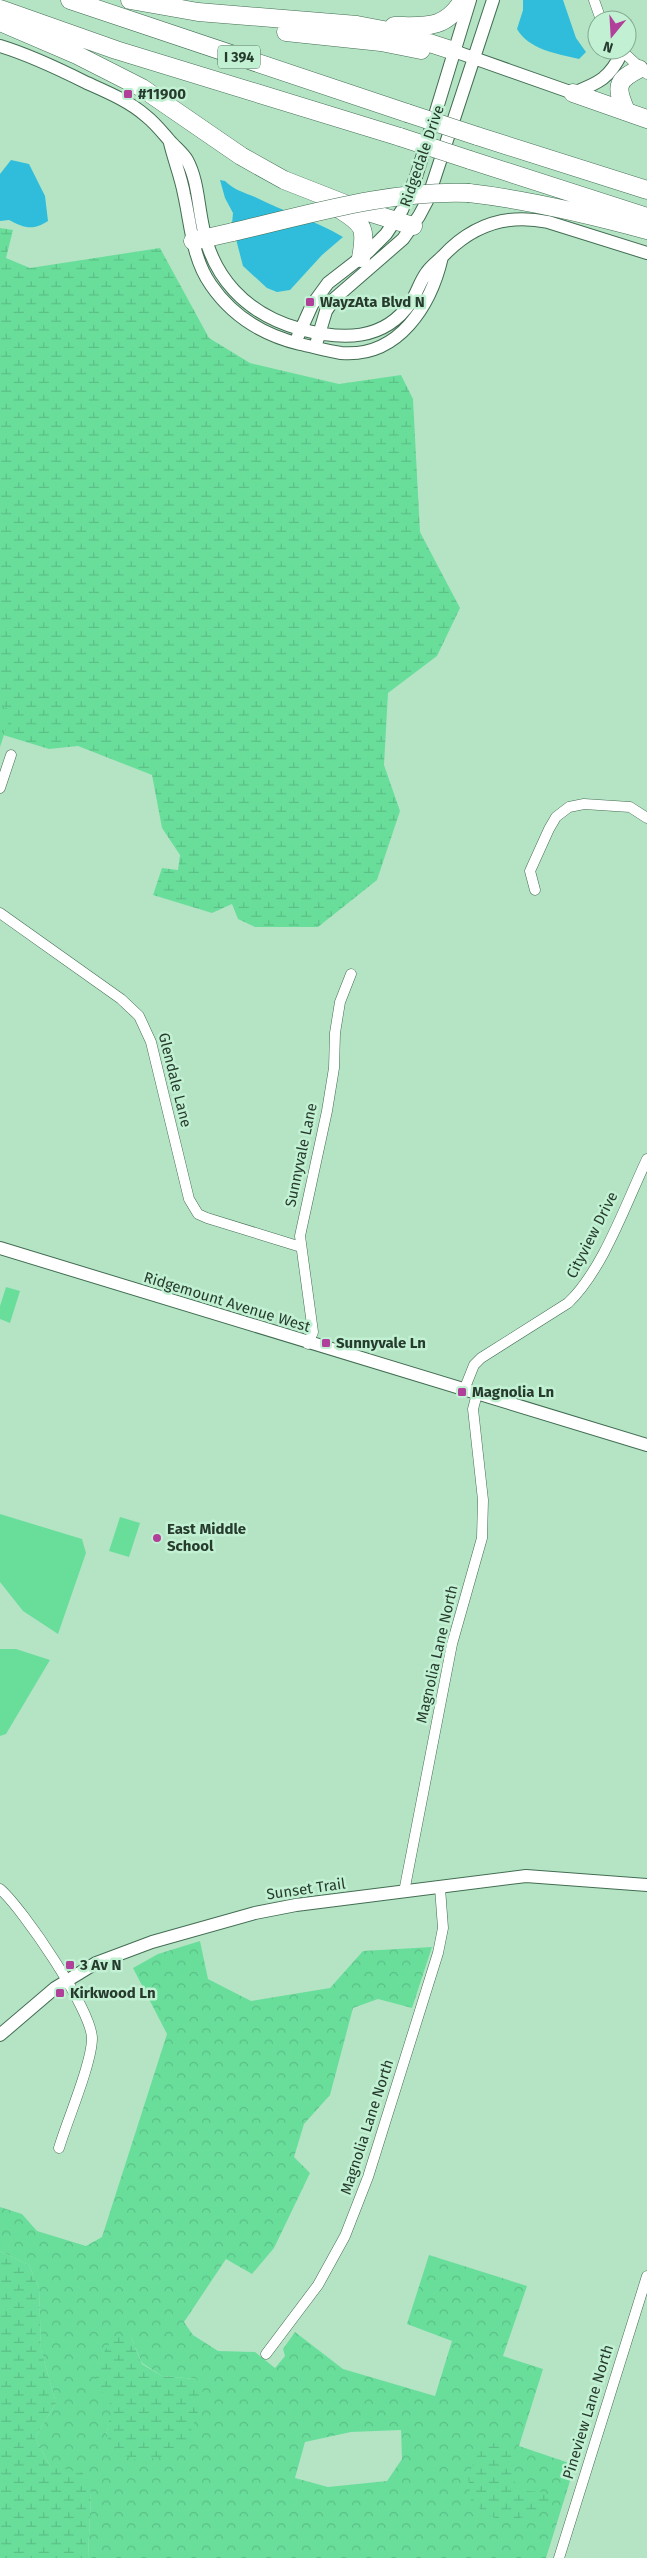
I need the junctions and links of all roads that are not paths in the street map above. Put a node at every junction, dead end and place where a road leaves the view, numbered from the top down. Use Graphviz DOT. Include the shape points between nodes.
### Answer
graph roads {
  1 [pos="70,0"];
  2 [pos="130,0"];
  3 [pos="462,0"];
  4 [pos="470,0"];
  5 [pos="493,0"];
  6 [pos="167,8"];
  7 [pos="0,9"];
  8 [pos="0,22"];
  9 [pos="357,25"];
  10 [pos="0,46"];
  11 [pos="454,51"];
  12 [pos="473,58"];
  13 [pos="618,60"];
  14 [pos="631,60"];
  15 [pos="643,71"];
  16 [pos="573,93"];
  17 [pos="626,111"];
  18 [pos="647,119"];
  19 [pos="647,190"];
  20 [pos="315,194"];
  21 [pos="647,217"];
  22 [pos="395,221"];
  23 [pos="413,226"];
  24 [pos="647,230"];
  25 [pos="199,240"];
  26 [pos="647,253"];
  27 [pos="442,256"];
  28 [pos="361,258"];
  29 [pos="301,329"];
  30 [pos="319,334"];
  31 [pos="296,343"];
  32 [pos="316,348"];
  33 [pos="11,755"];
  34 [pos="0,788"];
  35 [pos="647,818"];
  36 [pos="535,890"];
  37 [pos="0,913"];
  38 [pos="351,974"];
  39 [pos="647,1159"];
  40 [pos="301,1247"];
  41 [pos="0,1248"];
  42 [pos="308,1344"];
  43 [pos="464,1390"];
  44 [pos="477,1394"];
  45 [pos="647,1445"];
  46 [pos="647,1885"];
  47 [pos="440,1888"];
  48 [pos="0,1889"];
  49 [pos="404,1892"];
  50 [pos="66,1981"];
  51 [pos="0,2035"];
  52 [pos="59,2148"];
  53 [pos="647,2276"];
  54 [pos="266,2354"];
  55 [pos="559,2558"];
  1 -- 19 [label="highway, I 394, bridge"];
  2 -- 6 [label="highway"];
  3 -- 9 [label="highway" via="450,17 435,25"];
  4 -- 11 [label="street, Ridgedale Drive"];
  5 -- 12 [label="street, Ridgedale Drive"];
  6 -- 9 [label="highway"];
  6 -- 11 [label="highway" via="262,30 365,40 420,50"];
  7 -- 21 [label="highway, I 394, bridge" via="124,53"];
  8 -- 20 [label="highway" via="126,78 264,170"];
  9 -- 11 [label="highway" via="399,33"];
  10 -- 25 [label="street" via="65,72 147,116 187,159 192,173"];
  11 -- 12 [label="street"];
  11 -- 22 [label="street, Ridgedale Drive" via="416,177"];
  12 -- 16 [label="street"];
  12 -- 23 [label="street, Ridgedale Drive" via="427,201"];
  13 -- 16 [label="street" via="606,78"];
  14 -- 15 [label="street"];
  15 -- 17 [label="highway" via="626,75 620,83 618,94"];
  16 -- 17 [label="highway"];
  17 -- 18 [label="highway"];
  20 -- 22 [label="highway"];
  20 -- 28 [label="highway" via="361,224 364,237"];
  22 -- 23 [label="highway"];
  22 -- 28 [label="street, Ridgedale Drive"];
  23 -- 30 [label="street, Ridgedale Drive" via="392,250 334,299"];
  24 -- 25 [label="highway, bridge" via="514,198 432,193 386,197"];
  25 -- 29 [label="street" via="221,275 246,304 280,323"];
  25 -- 31 [label="street" via="210,283 223,301 238,316 258,328"];
  26 -- 27 [label="street" via="548,222 519,218 492,222 476,229"];
  27 -- 30 [label="street" via="427,272 407,308 391,324 354,337"];
  27 -- 32 [label="street" via="438,276 425,306 410,326 397,336 370,349 354,352"];
  28 -- 29 [label="street, Ridgedale Drive" via="328,283 312,305"];
  29 -- 30 [label="street"];
  29 -- 31 [label="street, Ridgedale Drive"];
  30 -- 32 [label="street, Ridgedale Drive"];
  31 -- 32 [label="street"];
  33 -- 34 [label="street"];
  35 -- 36 [label="street" via="630,807 584,804 569,807 552,823 530,870"];
  37 -- 40 [label="street, Glendale Lane" via="121,999 139,1016 151,1042 189,1199 198,1214"];
  38 -- 40 [label="street, Sunnyvale Lane" via="340,1002 334,1068 302,1224"];
  39 -- 43 [label="street, Cityview Drive" via="599,1260 578,1294 481,1358 474,1365"];
  40 -- 42 [label="street, Sunnyvale Lane" via="313,1332"];
  41 -- 42 [label="street, Ridgemount Avenue West"];
  42 -- 43 [label="street, Ridgemount Avenue West"];
  43 -- 44 [label="street, Ridgemount Avenue West"];
  44 -- 45 [label="street, Ridgemount Avenue West"];
  44 -- 49 [label="street, Magnolia Lane North" via="473,1409 483,1500 482,1538 452,1644"];
  46 -- 47 [label="street, Sunset Trail" via="526,1876"];
  47 -- 49 [label="street, Sunset Trail"];
  47 -- 54 [label="street, Magnolia Lane North" via="443,1928 438,1953 368,2177 330,2266"];
  48 -- 50 [label="street"];
  49 -- 50 [label="street, Sunset Trail" via="255,1913 116,1954"];
  50 -- 51 [label="street, Sunset Trail"];
  50 -- 52 [label="street" via="90,2026 92,2038"];
  53 -- 55 [label="street, Pineview Lane North"];
}
